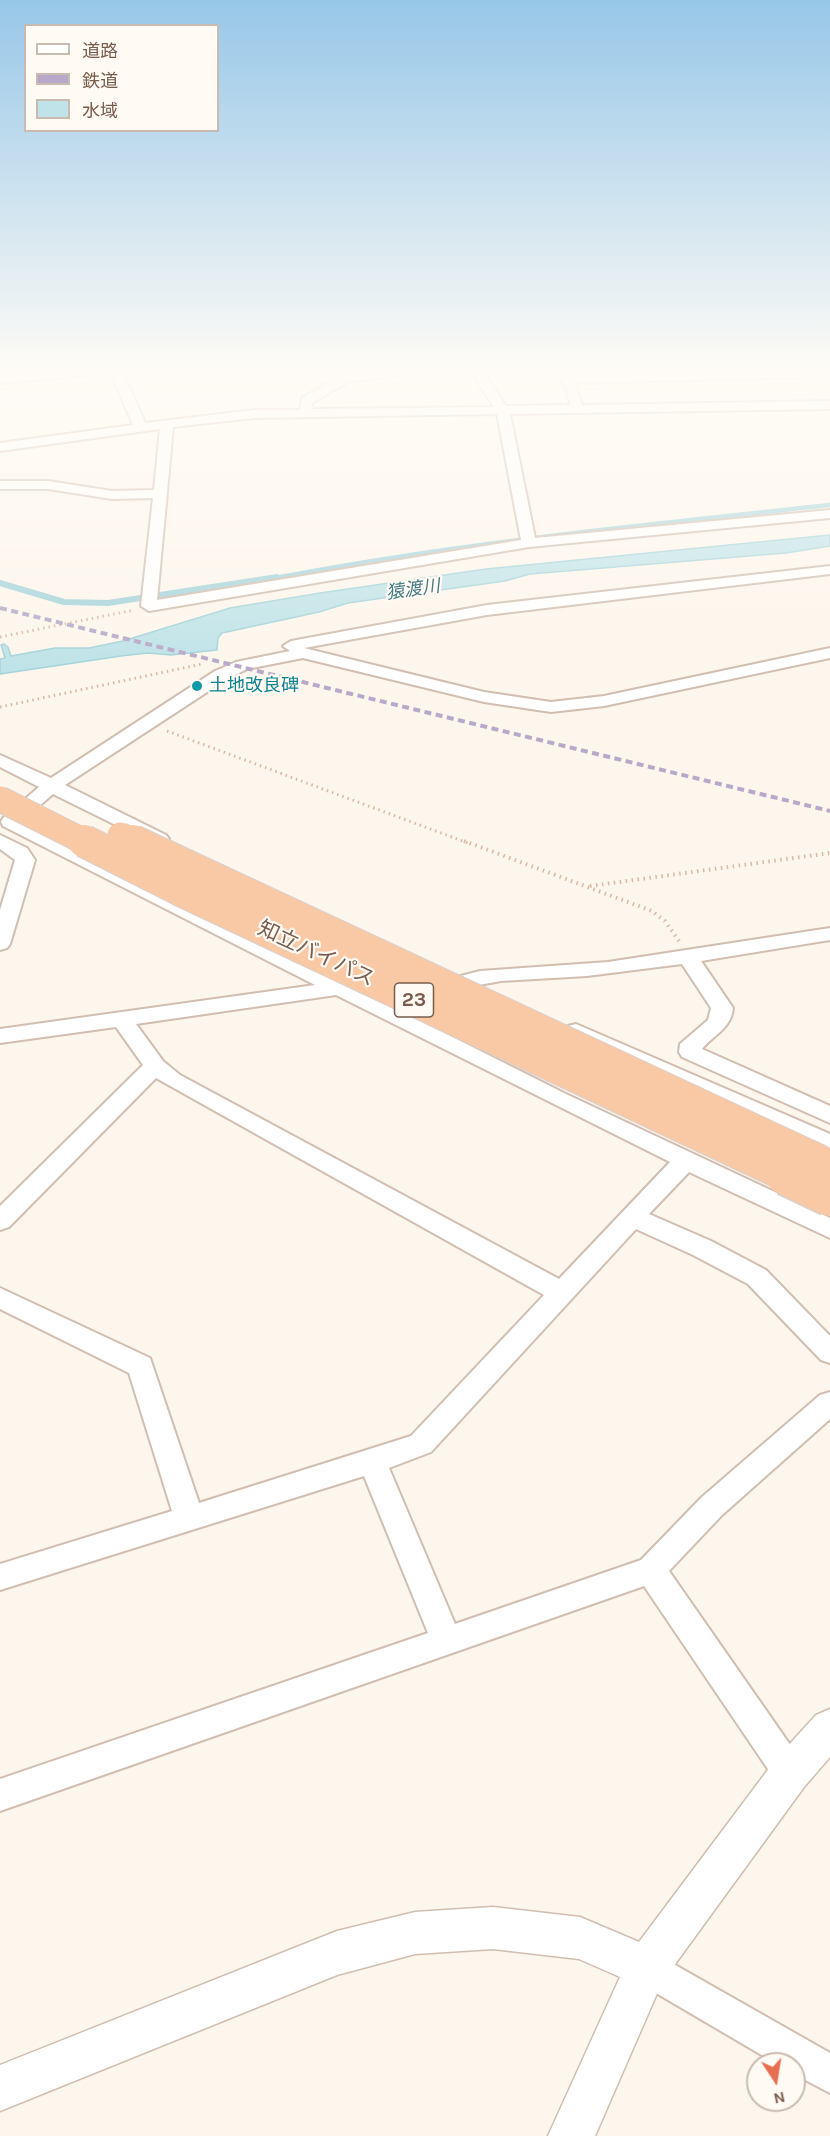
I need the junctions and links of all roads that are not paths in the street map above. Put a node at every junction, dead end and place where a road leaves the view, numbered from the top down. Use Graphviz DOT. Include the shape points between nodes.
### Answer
graph roads {
  1 [pos="164,470"];
  2 [pos="515,470"];
  3 [pos="0,485"];
  4 [pos="162,494"];
  5 [pos="830,514"];
  6 [pos="529,543"];
  7 [pos="830,570"];
  8 [pos="397,626"];
  9 [pos="303,653"];
  10 [pos="830,653"];
  11 [pos="246,655"];
  12 [pos="0,760"];
  13 [pos="0,777"];
  14 [pos="50,787"];
  15 [pos="3,815"];
  16 [pos="0,841"];
  17 [pos="830,934"];
  18 [pos="0,944"];
  19 [pos="404,954"];
  20 [pos="687,955"];
  21 [pos="461,981"];
  22 [pos="338,988"];
  23 [pos="395,1015"];
  24 [pos="122,1018"];
  25 [pos="0,1036"];
  26 [pos="155,1066"];
  27 [pos="830,1115"];
  28 [pos="830,1143"];
  29 [pos="687,1159"];
  30 [pos="830,1166"];
  31 [pos="830,1197"];
  32 [pos="632,1217"];
  33 [pos="0,1221"];
  34 [pos="830,1229"];
  35 [pos="562,1293"];
  36 [pos="0,1298"];
  37 [pos="830,1353"];
  38 [pos="830,1403"];
  39 [pos="372,1462"];
  40 [pos="189,1518"];
  41 [pos="651,1570"];
  42 [pos="0,1577"];
  43 [pos="447,1641"];
  44 [pos="830,1728"];
  45 [pos="790,1773"];
  46 [pos="0,1795"];
  47 [pos="647,1967"];
  48 [pos="830,2074"];
  49 [pos="0,2088"];
  50 [pos="571,2136"];
  1 -- 4 [label="street"];
  2 -- 6 [label="street"];
  3 -- 4 [label="street" via="48,485 112,495"];
  4 -- 6 [label="street" via="149,606"];
  5 -- 6 [label="street"];
  7 -- 8 [label="street" via="487,610"];
  8 -- 9 [label="street"];
  8 -- 11 [label="street"];
  9 -- 10 [label="street" via="484,697 551,707 604,700"];
  9 -- 14 [label="street" via="242,665 221,675"];
  12 -- 14 [label="street"];
  13 -- 30 [label="highway, 知立バイパス / 23, bridge"];
  14 -- 15 [label="street"];
  14 -- 19 [label="street"];
  15 -- 22 [label="street"];
  15 -- 31 [label="highway, 知立バイパス / 23, bridge" via="187,893"];
  16 -- 18 [label="street" via="20,852 25,860"];
  17 -- 20 [label="street"];
  19 -- 21 [label="street"];
  19 -- 22 [label="street"];
  20 -- 21 [label="street" via="606,968"];
  20 -- 27 [label="street" via="722,1008 718,1024 691,1044 690,1052"];
  21 -- 23 [label="street"];
  21 -- 28 [label="street"];
  22 -- 23 [label="street"];
  22 -- 24 [label="street"];
  23 -- 29 [label="street" via="558,1099"];
  24 -- 25 [label="street"];
  24 -- 26 [label="street"];
  26 -- 33 [label="street"];
  26 -- 35 [label="street" via="172,1080"];
  29 -- 32 [label="street"];
  29 -- 34 [label="street"];
  32 -- 35 [label="street"];
  32 -- 37 [label="street" via="757,1277"];
  35 -- 39 [label="street" via="421,1444"];
  36 -- 40 [label="street" via="140,1366"];
  38 -- 41 [label="street" via="712,1506"];
  39 -- 40 [label="street"];
  39 -- 43 [label="street"];
  40 -- 42 [label="street"];
  41 -- 43 [label="street"];
  41 -- 45 [label="street"];
  43 -- 46 [label="street"];
  44 -- 45 [label="street"];
  45 -- 47 [label="street"];
  47 -- 48 [label="street"];
  47 -- 49 [label="street" via="580,1938 493,1928 415,1933 338,1953"];
  47 -- 50 [label="street"];
}
